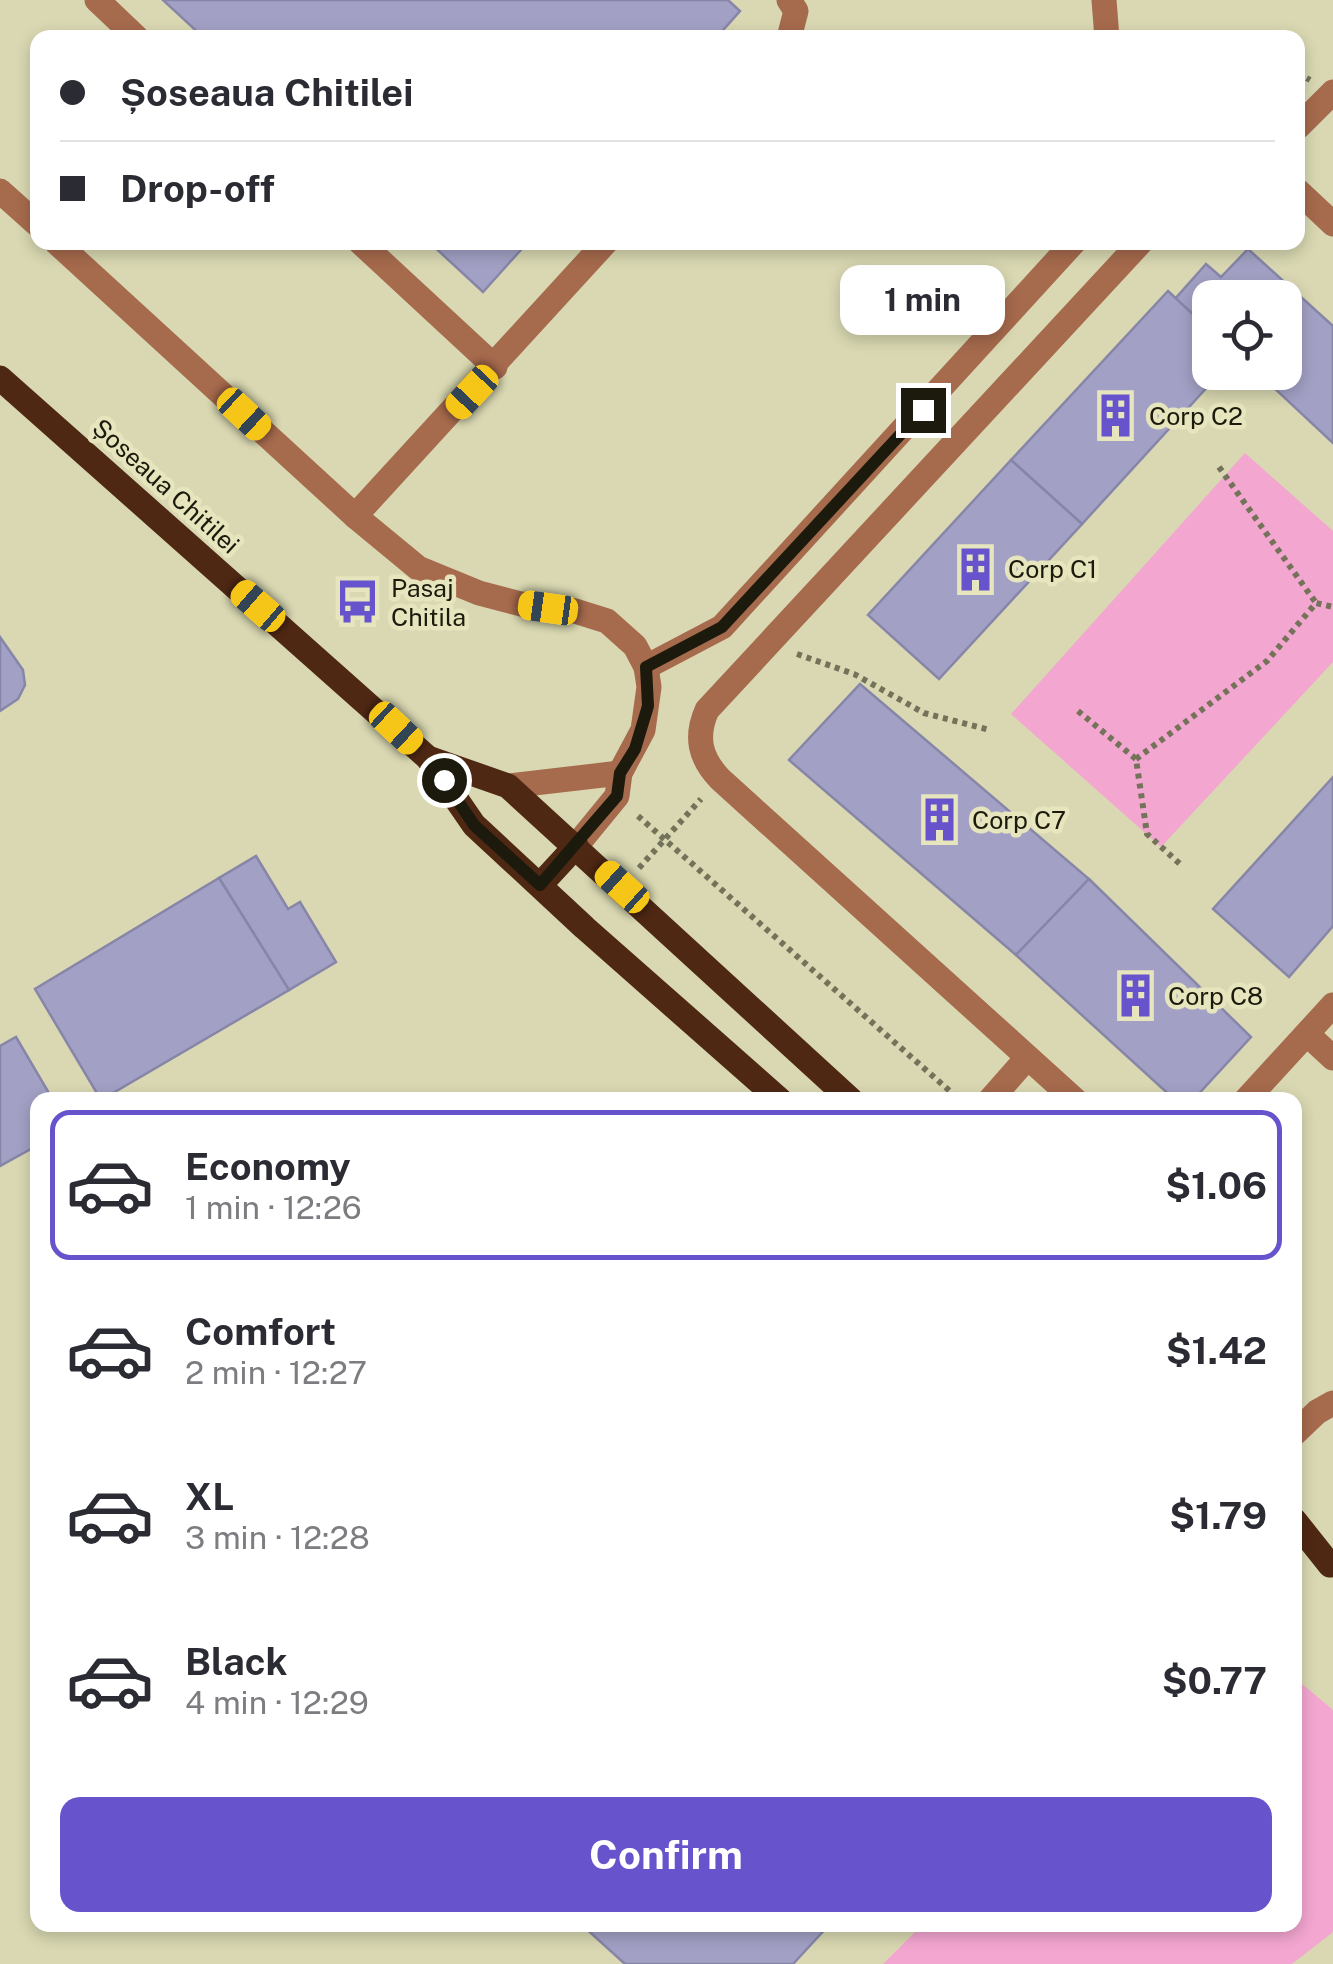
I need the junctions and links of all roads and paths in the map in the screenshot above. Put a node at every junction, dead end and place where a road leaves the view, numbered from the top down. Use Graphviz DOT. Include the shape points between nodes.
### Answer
graph roads {
  1 [pos="96,0"];
  2 [pos="789,0"];
  3 [pos="1104,0"];
  4 [pos="128,30"];
  5 [pos="791,30"];
  6 [pos="1106,30"];
  7 [pos="1333,92"];
  8 [pos="1305,120"];
  9 [pos="0,191"];
  10 [pos="1305,198"];
  11 [pos="30,218"];
  12 [pos="1333,224"];
  13 [pos="65,250"];
  14 [pos="369,250"];
  15 [pos="599,250"];
  16 [pos="1067,250"];
  17 [pos="1134,250"];
  18 [pos="495,367"];
  19 [pos="0,378"];
  20 [pos="1218,467"];
  21 [pos="356,516"];
  22 [pos="1316,603"];
  23 [pos="1333,607"];
  24 [pos="768,644"];
  25 [pos="646,667"];
  26 [pos="1078,711"];
  27 [pos="990,730"];
  28 [pos="428,758"];
  29 [pos="1136,758"];
  30 [pos="620,773"];
  31 [pos="720,779"];
  32 [pos="508,786"];
  33 [pos="576,846"];
  34 [pos="1180,864"];
  35 [pos="540,885"];
  36 [pos="1333,1005"];
  37 [pos="1307,1034"];
  38 [pos="1027,1058"];
  39 [pos="1333,1058"];
  40 [pos="771,1092"];
  41 [pos="843,1092"];
  42 [pos="951,1092"];
  43 [pos="997,1092"];
  44 [pos="1066,1092"];
  45 [pos="1253,1092"];
  46 [pos="1333,1403"];
  47 [pos="1302,1426"];
  48 [pos="1302,1530"];
  49 [pos="1302,1547"];
  50 [pos="1332,1567"];
  1 -- 4 [label="street"];
  2 -- 5 [label="street" via="796,12"];
  3 -- 6 [label="street"];
  7 -- 8 [label="street"];
  9 -- 11 [label="street"];
  10 -- 12 [label="street"];
  13 -- 21 [label="street"];
  14 -- 18 [label="street"];
  15 -- 18 [label="street"];
  16 -- 25 [label="street" via="722,627"];
  17 -- 24 [label="street"];
  18 -- 21 [label="street"];
  19 -- 28 [label="main road, Șoseaua Chitilei"];
  20 -- 22 [label="path"];
  21 -- 25 [label="street" via="418,568 450,584 607,621 635,646"];
  22 -- 23 [label="path"];
  22 -- 29 [label="path" via="1267,661"];
  24 -- 27 [label="path" via="854,674 924,713"];
  24 -- 31 [label="street" via="700,724 700,746"];
  25 -- 30 [label="street" via="648,706"];
  26 -- 29 [label="path"];
  28 -- 32 [label="main road, Șoseaua Chitilei"];
  28 -- 35 [label="main road, Șoseaua Chitilei" via="474,825"];
  29 -- 34 [label="path" via="1147,834"];
  30 -- 32 [label="street"];
  30 -- 33 [label="street" via="617,796"];
  31 -- 38 [label="street"];
  31 -- 42 [label="path" via="665,839"];
  32 -- 33 [label="main road, Șoseaua Chitilei"];
  33 -- 35 [label="main road"];
  33 -- 41 [label="main road, Șoseaua Chitilei"];
  35 -- 40 [label="main road, Șoseaua Chitilei"];
  36 -- 37 [label="street"];
  37 -- 39 [label="street"];
  37 -- 45 [label="street"];
  38 -- 43 [label="street"];
  38 -- 44 [label="street"];
  46 -- 47 [label="street"];
  48 -- 50 [label="main road"];
  49 -- 50 [label="main road"];
}
